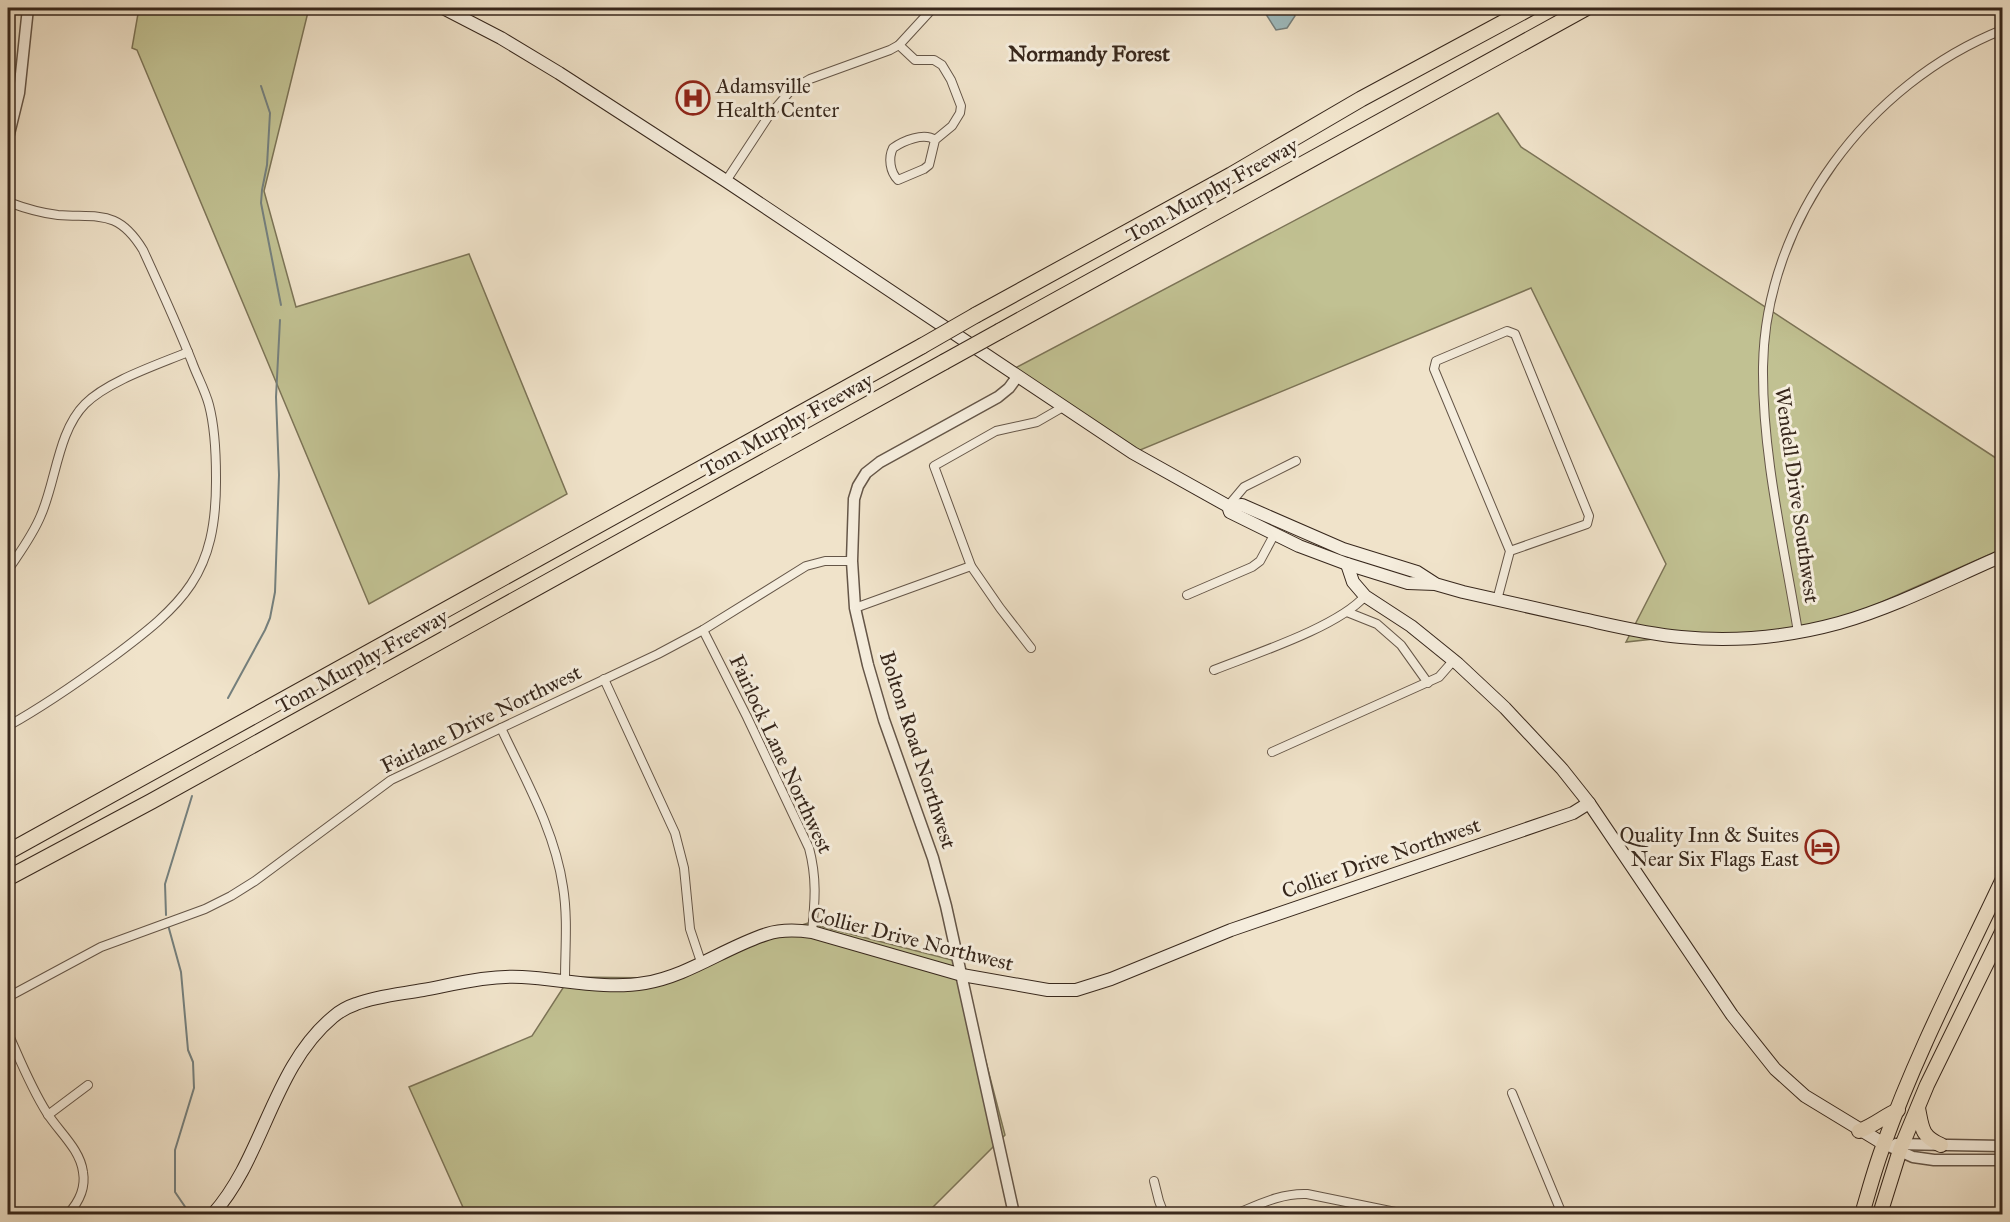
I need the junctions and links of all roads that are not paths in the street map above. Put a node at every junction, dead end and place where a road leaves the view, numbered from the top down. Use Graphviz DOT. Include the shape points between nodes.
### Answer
graph roads {
  1 [pos="28,8"];
  2 [pos="443,8"];
  3 [pos="464,8"];
  4 [pos="933,8"];
  5 [pos="1530,8"];
  6 [pos="1586,8"];
  7 [pos="469,21"];
  8 [pos="2002,30"];
  9 [pos="899,45"];
  10 [pos="8,138"];
  11 [pos="935,140"];
  12 [pos="726,181"];
  13 [pos="8,202"];
  14 [pos="188,352"];
  15 [pos="1017,377"];
  16 [pos="1063,407"];
  17 [pos="1296,461"];
  18 [pos="1228,506"];
  19 [pos="1274,534"];
  20 [pos="1510,551"];
  21 [pos="2002,556"];
  22 [pos="852,561"];
  23 [pos="1347,564"];
  24 [pos="971,566"];
  25 [pos="8,570"];
  26 [pos="1435,584"];
  27 [pos="1187,595"];
  28 [pos="1365,596"];
  29 [pos="1497,600"];
  30 [pos="855,608"];
  31 [pos="1347,612"];
  32 [pos="703,630"];
  33 [pos="1798,632"];
  34 [pos="1031,648"];
  35 [pos="1453,661"];
  36 [pos="1214,670"];
  37 [pos="604,680"];
  38 [pos="1428,683"];
  39 [pos="8,726"];
  40 [pos="501,728"];
  41 [pos="1272,752"];
  42 [pos="1589,803"];
  43 [pos="111,823"];
  44 [pos="8,852"];
  45 [pos="8,878"];
  46 [pos="2002,881"];
  47 [pos="8,887"];
  48 [pos="812,932"];
  49 [pos="2002,932"];
  50 [pos="701,962"];
  51 [pos="962,975"];
  52 [pos="565,980"];
  53 [pos="8,997"];
  54 [pos="8,1033"];
  55 [pos="88,1085"];
  56 [pos="1512,1093"];
  57 [pos="1918,1108"];
  58 [pos="1898,1110"];
  59 [pos="48,1115"];
  60 [pos="1859,1131"];
  61 [pos="1884,1144"];
  62 [pos="1941,1145"];
  63 [pos="2002,1146"];
  64 [pos="1902,1147"];
  65 [pos="2002,1160"];
  66 [pos="1154,1181"];
  67 [pos="68,1215"];
  68 [pos="213,1215"];
  69 [pos="1014,1215"];
  70 [pos="1164,1215"];
  71 [pos="1236,1215"];
  72 [pos="1405,1215"];
  73 [pos="1562,1215"];
  74 [pos="1862,1215"];
  75 [pos="1880,1215"];
  1 -- 10 [label="street" via="19,93"];
  2 -- 7 [label="main road"];
  3 -- 7 [label="main road"];
  4 -- 9 [label="street"];
  5 -- 44 [label="highway, Tom Murphy Freeway, bridge"];
  6 -- 43 [label="highway, Tom Murphy Freeway, bridge"];
  7 -- 12 [label="main road" via="560,73"];
  8 -- 33 [label="street, Wendell Drive Southwest" via="1934,66 1896,94 1865,124 1819,185 1780,271 1763,363 1764,403"];
  9 -- 11 [label="street" via="915,60 934,60 942,65 958,97 961,106 957,121"];
  9 -- 12 [label="street" via="810,78 791,90 768,117"];
  11 -- 11 [label="street" via="924,170 898,180 894,176 890,153 893,148 918,138"];
  12 -- 15 [label="main road"];
  13 -- 14 [label="street" via="32,211 98,215 126,228 143,250"];
  14 -- 25 [label="street" via="102,390 84,405 66,436 41,516"];
  14 -- 39 [label="street" via="208,404 216,449 214,523 197,575 177,604 153,627 66,691"];
  15 -- 16 [label="main road"];
  15 -- 22 [label="street, Bolton Road Northwest" via="998,397 866,473 854,500"];
  16 -- 18 [label="main road" via="1133,453"];
  16 -- 24 [label="street" via="1037,422 996,431 934,466"];
  17 -- 18 [label="street" via="1244,487"];
  18 -- 19 [label="main road" via="1230,512"];
  18 -- 26 [label="main road" via="1242,506 1343,549 1417,572"];
  19 -- 23 [label="main road"];
  19 -- 27 [label="street" via="1260,561 1252,567"];
  20 -- 20 [label="street" via="1434,369 1436,361 1507,331 1515,334 1589,516 1587,524"];
  20 -- 29 [label="street"];
  21 -- 33 [label="main road" via="1875,612"];
  22 -- 30 [label="street, Bolton Road Northwest"];
  22 -- 32 [label="street, Fairlane Drive Northwest" via="806,566"];
  23 -- 26 [label="main road" via="1408,583"];
  23 -- 28 [label="main road" via="1353,582"];
  24 -- 30 [label="street"];
  24 -- 34 [label="street"];
  26 -- 29 [label="main road"];
  28 -- 31 [label="street"];
  28 -- 35 [label="main road" via="1411,626"];
  29 -- 33 [label="main road" via="1643,633 1721,639"];
  30 -- 51 [label="street, Bolton Road Northwest" via="884,720 933,858"];
  31 -- 36 [label="street"];
  31 -- 38 [label="street" via="1377,624 1401,645"];
  32 -- 37 [label="street, Fairlane Drive Northwest"];
  32 -- 48 [label="street, Fairlock Lane Northwest" via="809,848 816,886"];
  35 -- 38 [label="street"];
  35 -- 42 [label="main road" via="1535,739"];
  37 -- 40 [label="street, Fairlane Drive Northwest"];
  37 -- 50 [label="street" via="675,833 684,868 690,929"];
  38 -- 41 [label="street"];
  40 -- 52 [label="street" via="545,821 558,862 566,914"];
  40 -- 53 [label="street, Fairlane Drive Northwest" via="391,780 231,896 101,947"];
  42 -- 51 [label="main road, Collier Drive Northwest" via="1573,813 1231,930 1076,990 1048,990"];
  42 -- 60 [label="main road" via="1732,1015 1774,1069 1805,1096"];
  43 -- 45 [label="highway, Tom Murphy Freeway"];
  43 -- 47 [label="highway"];
  46 -- 58 [label="main road"];
  48 -- 50 [label="main road, Collier Drive Northwest" via="768,933"];
  48 -- 51 [label="main road, Collier Drive Northwest"];
  49 -- 57 [label="main road"];
  50 -- 52 [label="main road, Collier Drive Northwest" via="667,978 643,983"];
  51 -- 69 [label="street, Bolton Road Northwest"];
  52 -- 68 [label="main road, Collier Drive Northwest" via="519,976 483,979 369,999 342,1010 323,1026 296,1062 236,1184"];
  54 -- 59 [label="street"];
  55 -- 59 [label="street"];
  56 -- 73 [label="street"];
  57 -- 62 [label="main road" via="1923,1132"];
  57 -- 64 [label="main road"];
  58 -- 60 [label="main road"];
  58 -- 61 [label="main road"];
  59 -- 67 [label="street" via="82,1165 81,1196"];
  60 -- 61 [label="main road"];
  61 -- 64 [label="street"];
  61 -- 74 [label="main road"];
  62 -- 63 [label="street"];
  62 -- 64 [label="street"];
  64 -- 65 [label="street" via="1913,1157 1934,1160"];
  64 -- 75 [label="main road"];
  66 -- 70 [label="street"];
  71 -- 72 [label="street" via="1292,1193"];
}
